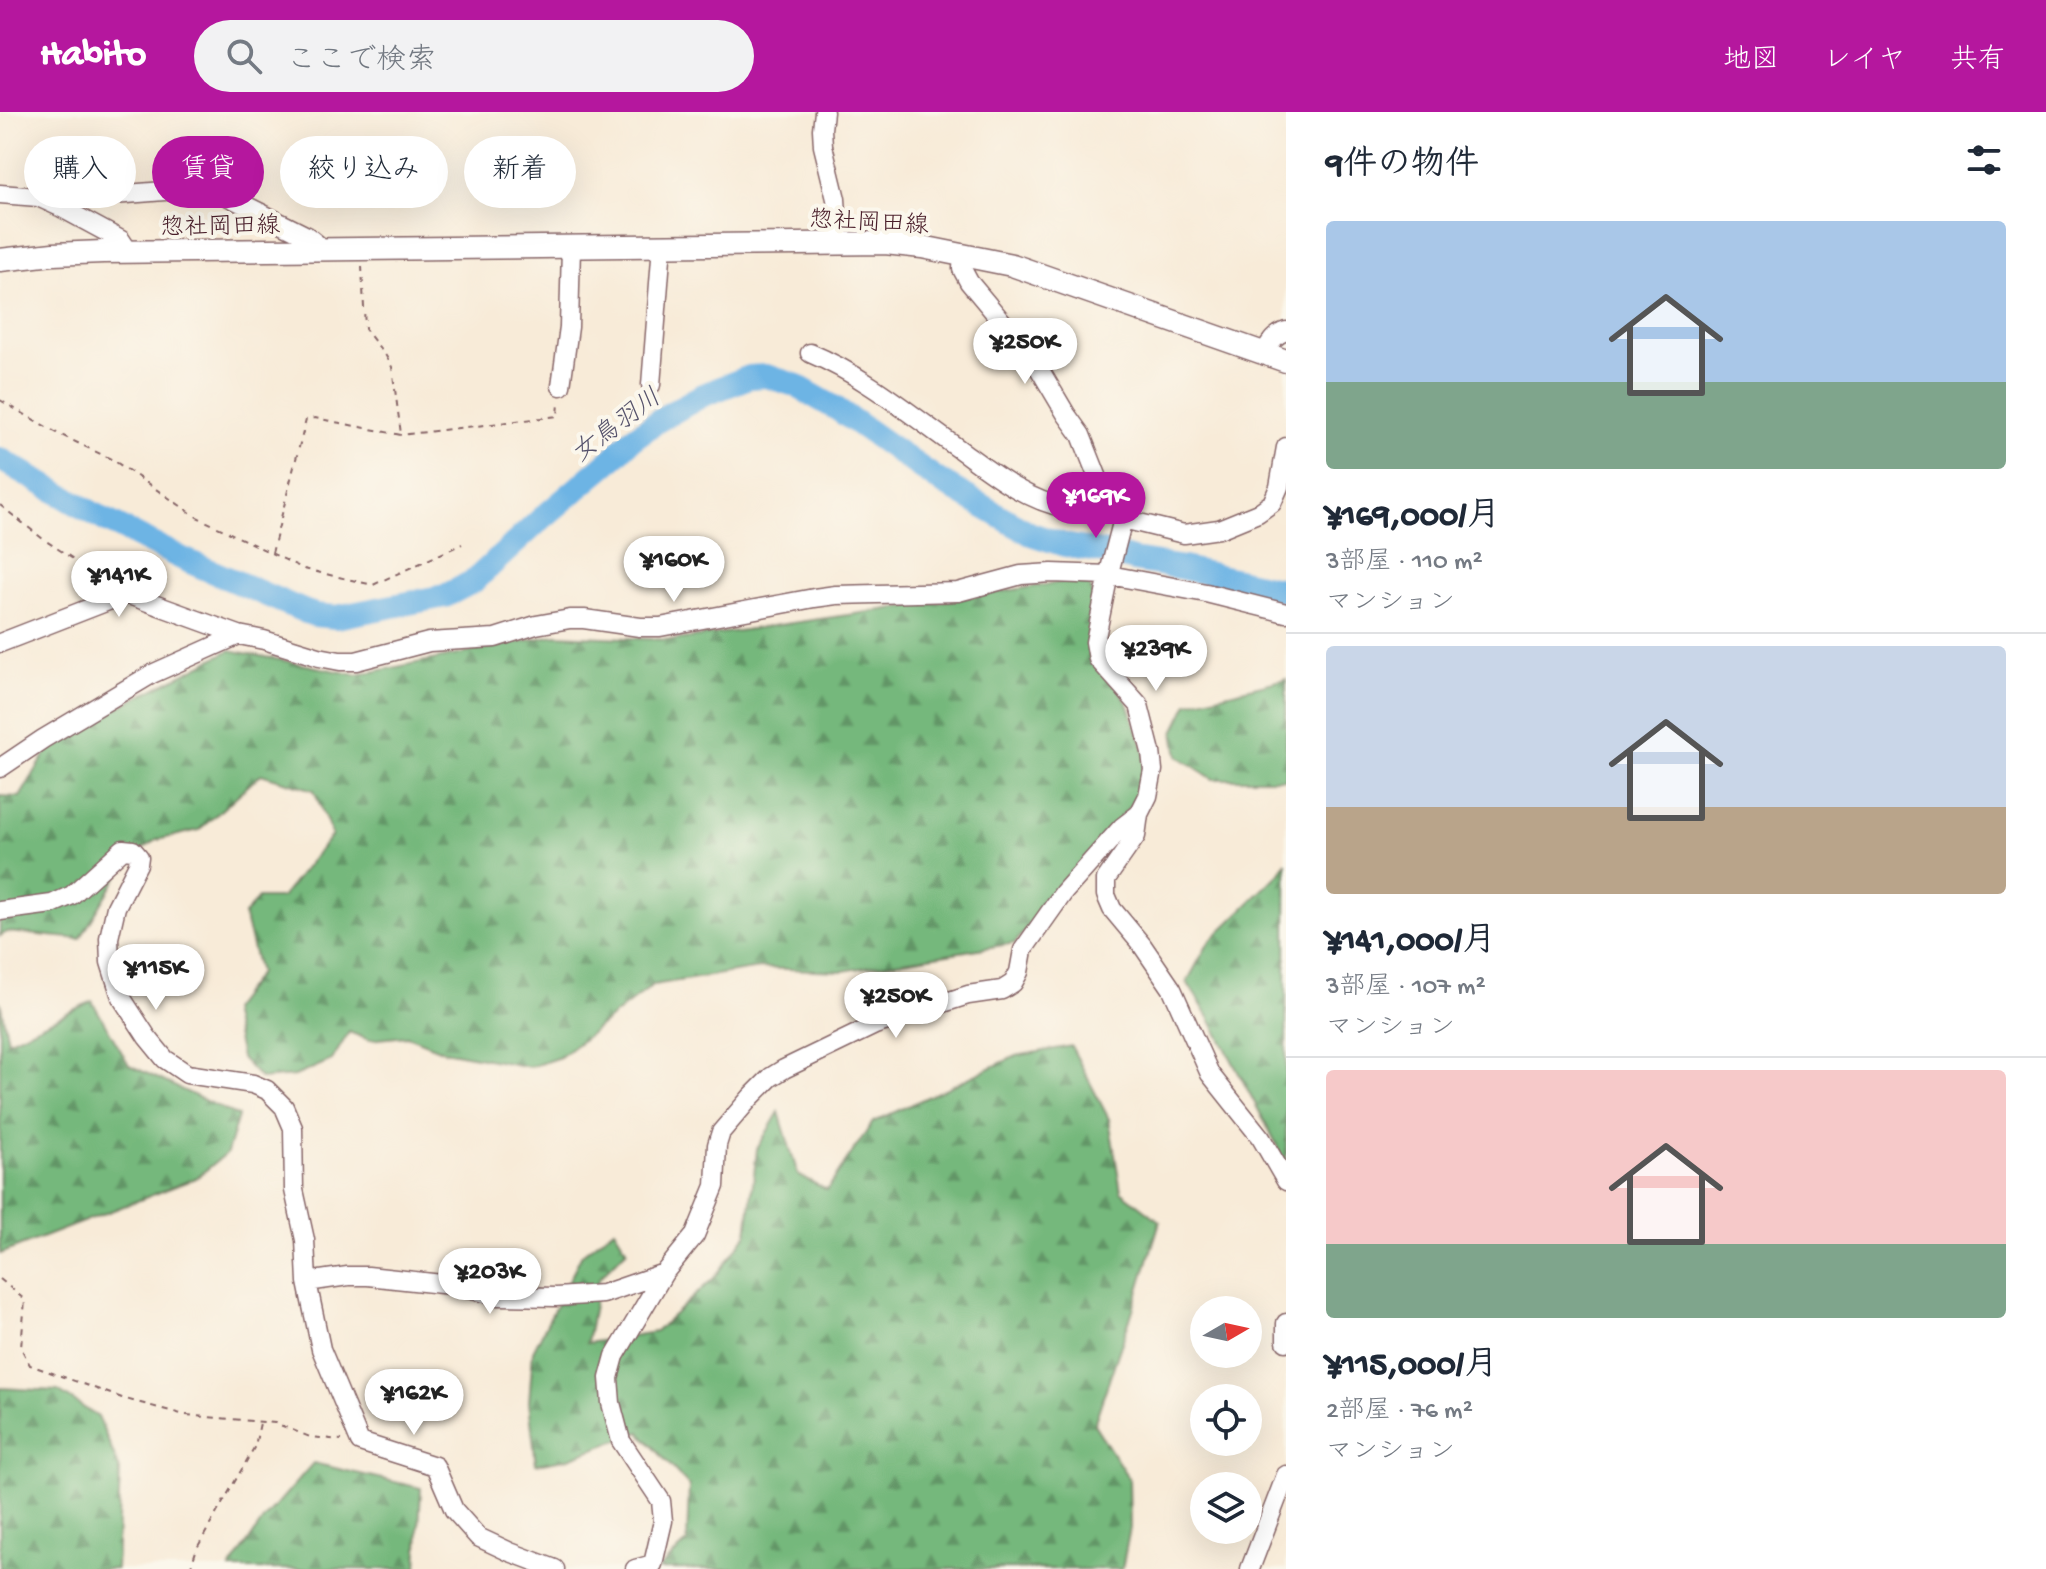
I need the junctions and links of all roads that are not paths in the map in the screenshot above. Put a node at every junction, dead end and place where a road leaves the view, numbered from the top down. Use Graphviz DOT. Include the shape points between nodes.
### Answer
graph roads {
  1 [pos="824,112"];
  2 [pos="136,193"];
  3 [pos="0,194"];
  4 [pos="24,196"];
  5 [pos="62,208"];
  6 [pos="839,243"];
  7 [pos="662,245"];
  8 [pos="571,247"];
  9 [pos="323,249"];
  10 [pos="129,252"];
  11 [pos="963,255"];
  12 [pos="0,260"];
  13 [pos="1286,331"];
  14 [pos="810,353"];
  15 [pos="1264,353"];
  16 [pos="1286,361"];
  17 [pos="651,385"];
  18 [pos="561,386"];
  19 [pos="1286,447"];
  20 [pos="1279,503"];
  21 [pos="1120,517"];
  22 [pos="1109,572"];
  23 [pos="1286,613"];
  24 [pos="239,635"];
  25 [pos="0,643"];
  26 [pos="0,768"];
  27 [pos="1139,814"];
  28 [pos="0,911"];
  29 [pos="1286,1181"];
  30 [pos="664,1273"];
  31 [pos="307,1282"];
  32 [pos="1286,1323"];
  33 [pos="1286,1342"];
  34 [pos="1286,1475"];
  35 [pos="555,1569"];
  36 [pos="635,1569"];
  37 [pos="1250,1569"];
  1 -- 6 [label="street" via="823,146 836,199"];
  2 -- 9 [label="street" via="190,189 221,193"];
  3 -- 4 [label="street"];
  5 -- 10 [label="street" via="121,240"];
  6 -- 7 [label="main road, 惣社岡田線"];
  6 -- 11 [label="main road, 惣社岡田線" via="885,243"];
  7 -- 8 [label="main road, 惣社岡田線"];
  7 -- 17 [label="street"];
  8 -- 9 [label="main road, 惣社岡田線"];
  8 -- 18 [label="street"];
  9 -- 10 [label="main road, 惣社岡田線"];
  10 -- 12 [label="main road, 惣社岡田線"];
  11 -- 15 [label="main road, 惣社岡田線" via="1012,265"];
  11 -- 21 [label="street" via="962,269 969,282 1034,360 1081,435"];
  13 -- 15 [label="street"];
  14 -- 21 [label="street" via="872,386 1018,490 1067,509"];
  15 -- 16 [label="main road, 惣社岡田線"];
  19 -- 20 [label="street"];
  20 -- 21 [label="street" via="1219,529 1184,534"];
  21 -- 22 [label="street"];
  22 -- 23 [label="street"];
  22 -- 24 [label="street" via="1021,575 958,592 836,595 660,627 570,619 495,638 429,642 356,661 319,657"];
  22 -- 27 [label="street" via="1095,642 1098,659 1139,705 1145,728 1153,770"];
  24 -- 25 [label="street" via="126,594"];
  24 -- 26 [label="street" via="141,680"];
  27 -- 29 [label="street" via="1136,836 1106,879 1106,895 1172,989 1210,1074 1261,1138"];
  27 -- 30 [label="street" via="1064,892 1023,950 1013,983 875,1025 771,1077 721,1132 708,1207 695,1235"];
  28 -- 31 [label="street" via="52,904 72,895 123,849 139,857 116,907 109,938 121,997 165,1059 187,1074 253,1084 284,1107 293,1128 294,1190"];
  30 -- 31 [label="street" via="603,1294 556,1297 498,1296 368,1276"];
  30 -- 36 [label="street" via="615,1356 609,1378 621,1441 661,1501 663,1521 653,1564"];
  31 -- 35 [label="street" via="321,1349 360,1442 435,1466 454,1510 478,1537"];
  32 -- 33 [label="street"];
  34 -- 37 [label="street"];
}
